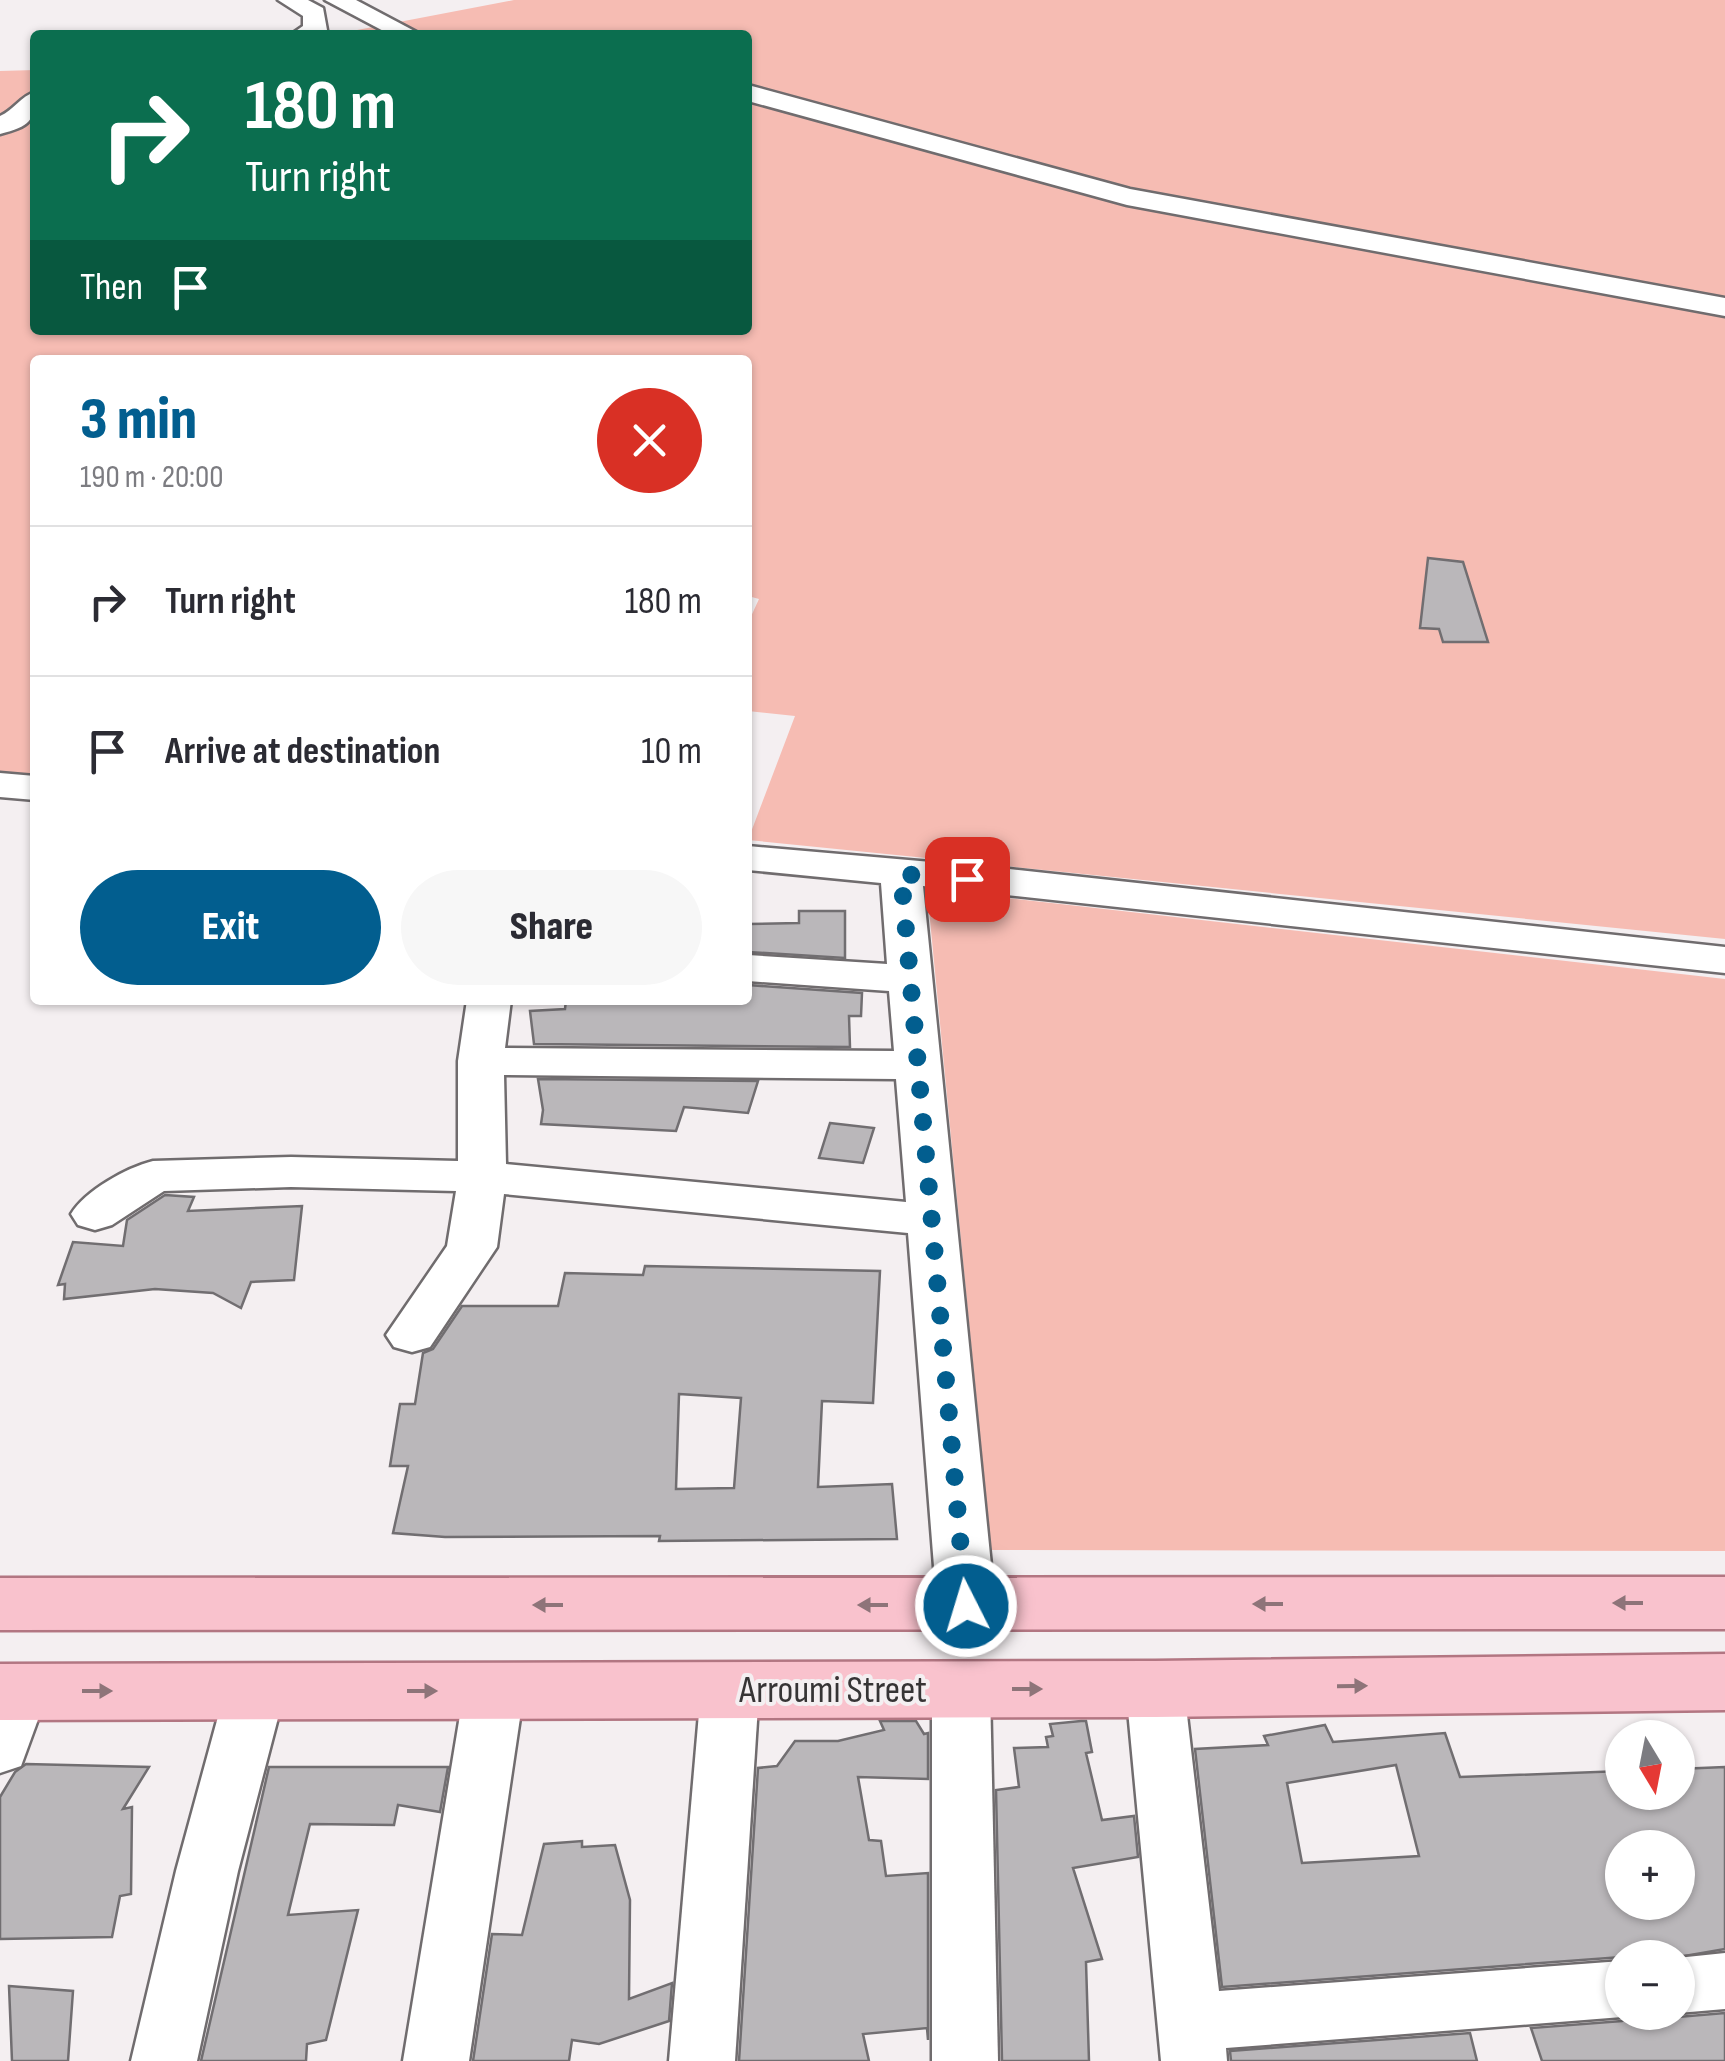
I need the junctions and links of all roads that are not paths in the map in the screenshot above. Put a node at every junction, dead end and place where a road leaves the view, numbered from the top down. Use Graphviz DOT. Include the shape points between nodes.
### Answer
graph roads {
  1 [pos="290,0"];
  2 [pos="337,0"];
  3 [pos="315,30"];
  4 [pos="400,30"];
  5 [pos="752,94"];
  6 [pos="30,106"];
  7 [pos="0,126"];
  8 [pos="1725,307"];
  9 [pos="0,785"];
  10 [pos="30,788"];
  11 [pos="752,858"];
  12 [pos="901,874"];
  13 [pos="1725,960"];
  14 [pos="752,968"];
  15 [pos="911,979"];
  16 [pos="489,1005"];
  17 [pos="481,1061"];
  18 [pos="919,1065"];
  19 [pos="482,1177"];
  20 [pos="95,1214"];
  21 [pos="933,1220"];
  22 [pos="412,1335"];
  23 [pos="1725,1602"];
  24 [pos="0,1604"];
  25 [pos="966,1606"];
  26 [pos="1725,1682"];
  27 [pos="960,1689"];
  28 [pos="1156,1689"];
  29 [pos="494,1690"];
  30 [pos="730,1690"];
  31 [pos="255,1691"];
  32 [pos="6,1711"];
  33 [pos="1725,1981"];
  34 [pos="1695,1984"];
  35 [pos="1605,1991"];
  36 [pos="1192,2041"];
  37 [pos="164,2061"];
  38 [pos="436,2061"];
  39 [pos="702,2061"];
  40 [pos="964,2061"];
  1 -- 3 [label="street" via="315,13"];
  2 -- 4 [label="street"];
  5 -- 8 [label="street" via="1127,197"];
  6 -- 7 [label="street"];
  9 -- 10 [label="street"];
  11 -- 12 [label="street"];
  12 -- 13 [label="street"];
  12 -- 15 [label="street"];
  14 -- 15 [label="street"];
  15 -- 18 [label="street"];
  16 -- 17 [label="street"];
  17 -- 18 [label="street"];
  17 -- 19 [label="street"];
  18 -- 21 [label="street"];
  19 -- 20 [label="street" via="153,1176"];
  19 -- 21 [label="street"];
  19 -- 22 [label="street" via="472,1247"];
  21 -- 25 [label="street"];
  23 -- 25 [label="main road, one-way"];
  25 -- 24 [label="main road, one-way"];
  28 -- 26 [label="main road, Arroumi Street, one-way"];
  27 -- 28 [label="main road, Arroumi Street, one-way"];
  27 -- 30 [label="main road, Arroumi Street"];
  27 -- 40 [label="street"];
  28 -- 36 [label="street"];
  29 -- 30 [label="main road, Arroumi Street"];
  31 -- 29 [label="main road, Arroumi Street, one-way"];
  29 -- 38 [label="street"];
  30 -- 39 [label="street"];
  32 -- 31 [label="main road, Arroumi Street, one-way"];
  31 -- 37 [label="street"];
  33 -- 34 [label="street"];
  35 -- 36 [label="street"];
}
